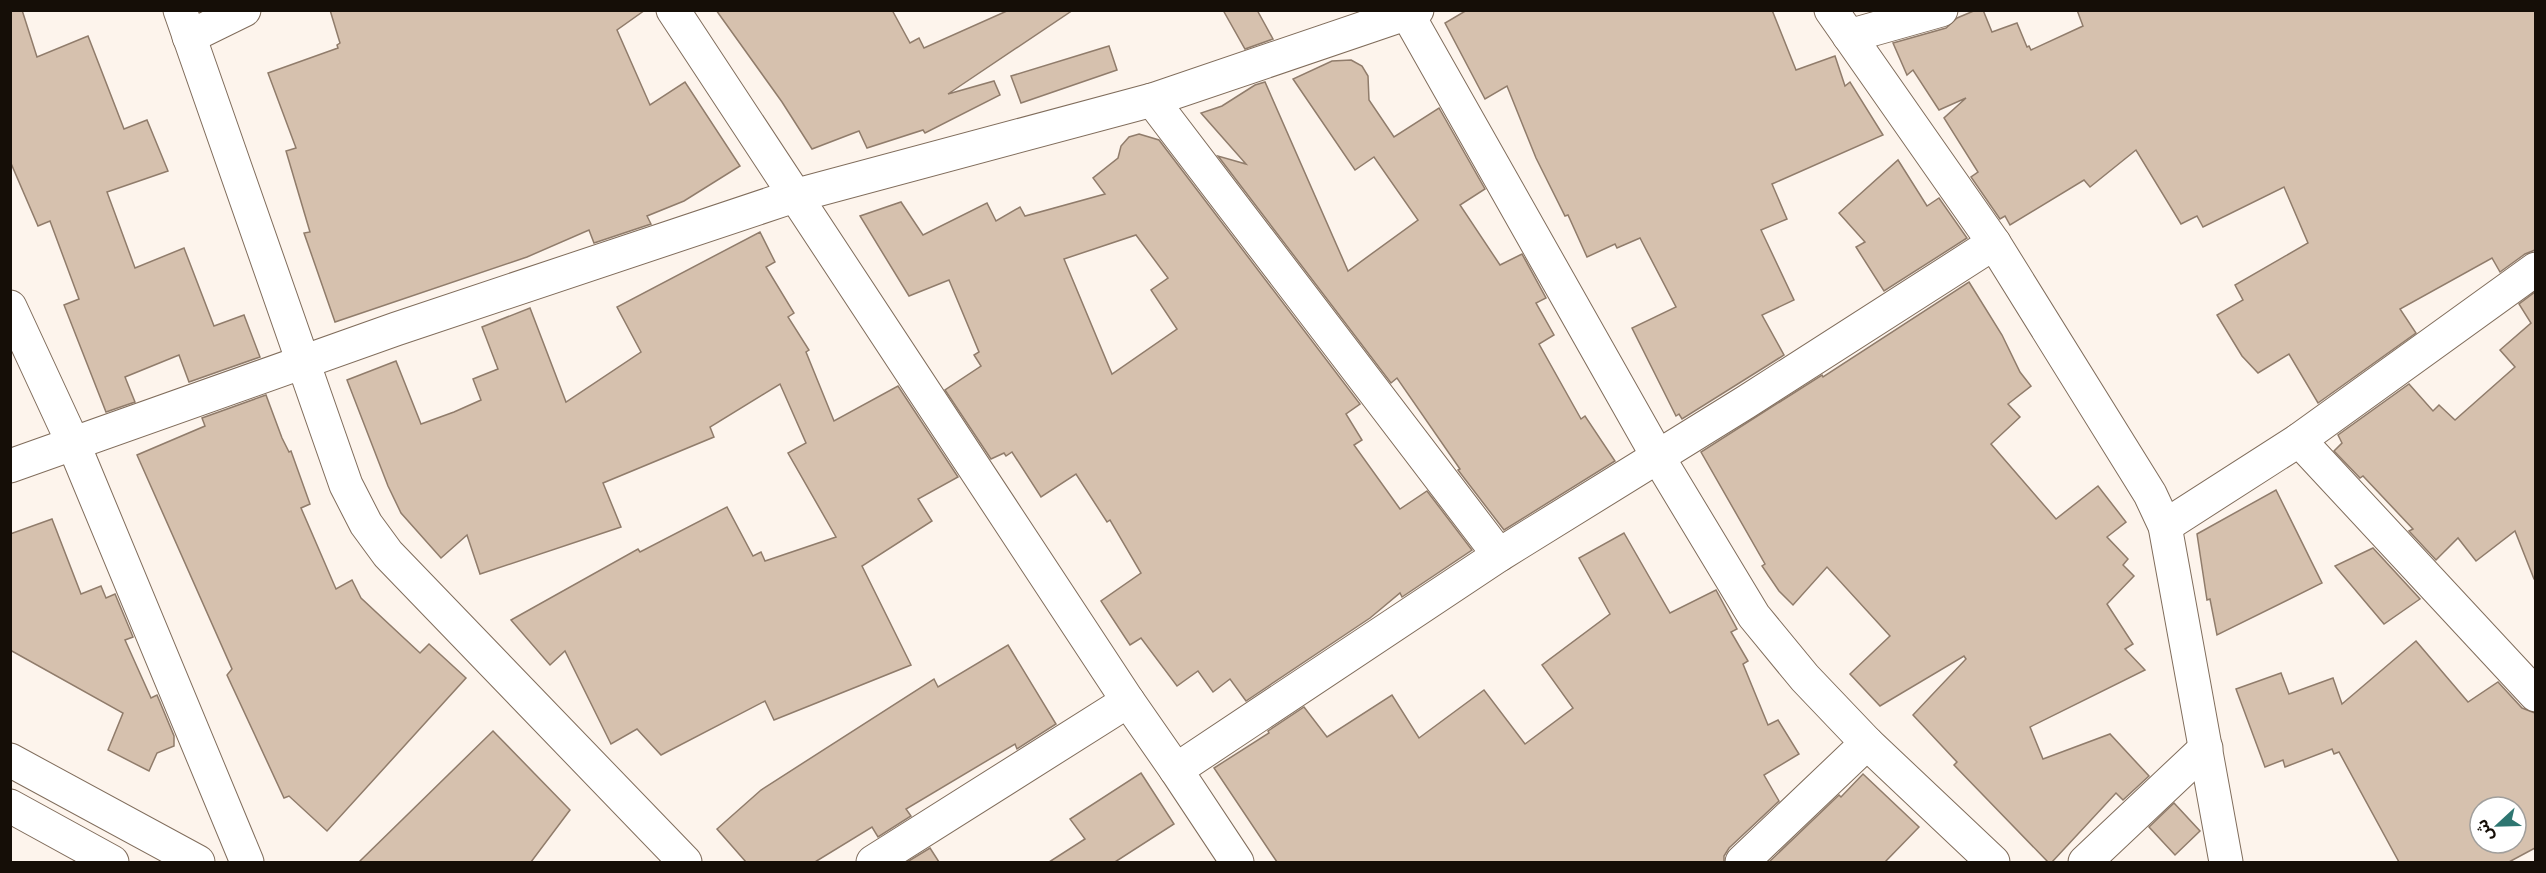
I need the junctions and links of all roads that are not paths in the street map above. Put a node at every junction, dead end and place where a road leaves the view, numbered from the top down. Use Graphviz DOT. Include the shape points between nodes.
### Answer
graph roads {
  1 [pos="244,10"];
  2 [pos="673,10"];
  3 [pos="1941,10"];
  4 [pos="1413,13"];
  5 [pos="1840,23"];
  6 [pos="184,24"];
  7 [pos="1152,100"];
  8 [pos="794,195"];
  9 [pos="1994,243"];
  10 [pos="2535,269"];
  11 [pos="10,307"];
  12 [pos="304,362"];
  13 [pos="2299,440"];
  14 [pos="73,443"];
  15 [pos="1658,457"];
  16 [pos="10,466"];
  17 [pos="2164,526"];
  18 [pos="1498,555"];
  19 [pos="2535,695"];
  20 [pos="1128,701"];
  21 [pos="1867,743"];
  22 [pos="2206,748"];
  23 [pos="10,760"];
  24 [pos="1176,770"];
  25 [pos="10,806"];
  26 [pos="112,862"];
  27 [pos="198,862"];
  28 [pos="247,862"];
  29 [pos="685,862"];
  30 [pos="873,862"];
  31 [pos="1237,862"];
  32 [pos="1742,862"];
  33 [pos="1993,862"];
  34 [pos="2085,862"];
  35 [pos="2226,862"];
  1 -- 6 [label="street"];
  2 -- 8 [label="street"];
  3 -- 5 [label="street"];
  4 -- 7 [label="street"];
  4 -- 15 [label="street"];
  5 -- 9 [label="street"];
  6 -- 12 [label="street"];
  7 -- 8 [label="street"];
  7 -- 18 [label="street"];
  8 -- 12 [label="street"];
  8 -- 20 [label="street"];
  9 -- 15 [label="street"];
  9 -- 17 [label="street" via="2150,494"];
  10 -- 13 [label="street"];
  11 -- 14 [label="street"];
  12 -- 14 [label="street"];
  12 -- 29 [label="street" via="346,485 366,524 388,554"];
  13 -- 17 [label="street"];
  13 -- 19 [label="street"];
  14 -- 16 [label="street"];
  14 -- 28 [label="street"];
  15 -- 18 [label="street"];
  15 -- 21 [label="street" via="1754,616 1805,678"];
  17 -- 22 [label="street"];
  18 -- 24 [label="street"];
  20 -- 24 [label="street"];
  20 -- 30 [label="street"];
  21 -- 32 [label="street"];
  21 -- 33 [label="street"];
  22 -- 34 [label="street"];
  22 -- 35 [label="street"];
  23 -- 27 [label="street"];
  24 -- 31 [label="street"];
  25 -- 26 [label="street"];
}
